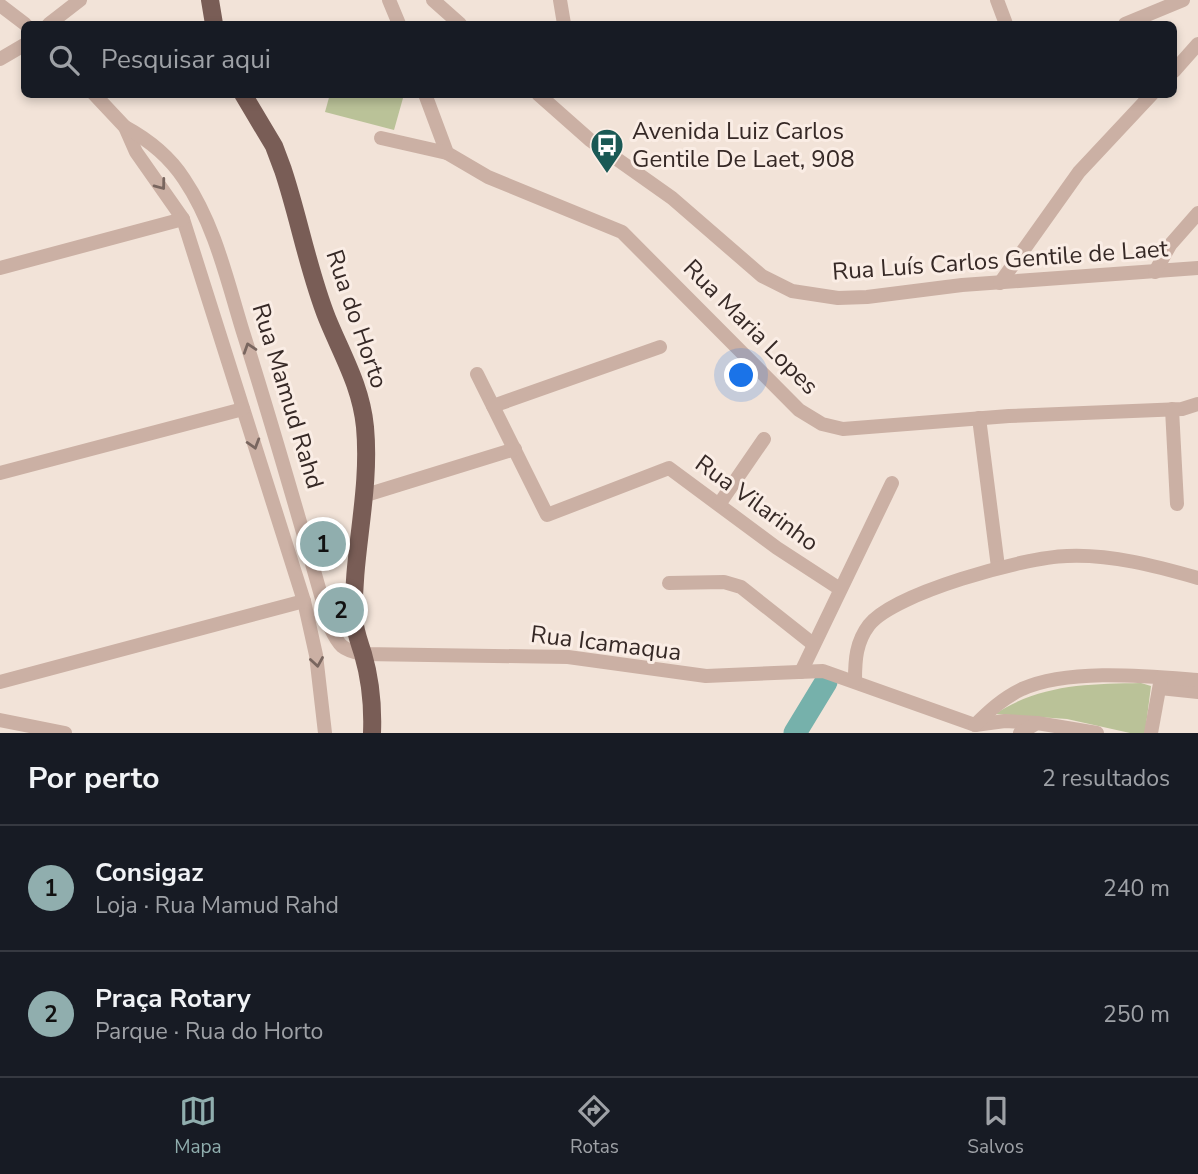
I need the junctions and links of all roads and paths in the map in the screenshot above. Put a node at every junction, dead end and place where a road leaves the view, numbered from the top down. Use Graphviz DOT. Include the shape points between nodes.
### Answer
graph roads {
  1 [pos="80,0"];
  2 [pos="210,0"];
  3 [pos="389,0"];
  4 [pos="433,0"];
  5 [pos="560,0"];
  6 [pos="997,0"];
  7 [pos="1184,0"];
  8 [pos="0,5"];
  9 [pos="21,21"];
  10 [pos="54,21"];
  11 [pos="214,21"];
  12 [pos="398,21"];
  13 [pos="457,21"];
  14 [pos="564,21"];
  15 [pos="1005,21"];
  16 [pos="1132,21"];
  17 [pos="1198,44"];
  18 [pos="21,47"];
  19 [pos="0,59"];
  20 [pos="1177,68"];
  21 [pos="98,98"];
  22 [pos="245,98"];
  23 [pos="426,98"];
  24 [pos="543,98"];
  25 [pos="1148,98"];
  26 [pos="125,127"];
  27 [pos="382,138"];
  28 [pos="447,153"];
  29 [pos="1198,213"];
  30 [pos="183,219"];
  31 [pos="0,268"];
  32 [pos="1198,268"];
  33 [pos="1156,272"];
  34 [pos="1000,283"];
  35 [pos="660,347"];
  36 [pos="477,374"];
  37 [pos="1198,404"];
  38 [pos="493,406"];
  39 [pos="243,409"];
  40 [pos="1172,409"];
  41 [pos="979,418"];
  42 [pos="764,439"];
  43 [pos="515,449"];
  44 [pos="0,473"];
  45 [pos="892,483"];
  46 [pos="366,495"];
  47 [pos="720,503"];
  48 [pos="1177,504"];
  49 [pos="999,567"];
  50 [pos="1198,578"];
  51 [pos="669,583"];
  52 [pos="840,589"];
  53 [pos="304,601"];
  54 [pos="813,644"];
  55 [pos="363,654"];
  56 [pos="801,672"];
  57 [pos="855,680"];
  58 [pos="1198,680"];
  59 [pos="0,682"];
  60 [pos="1161,683"];
  61 [pos="1198,692"];
  62 [pos="0,720"];
  63 [pos="1037,723"];
  64 [pos="974,729"];
  65 [pos="65,733"];
  66 [pos="325,733"];
  67 [pos="372,733"];
  68 [pos="1020,733"];
  69 [pos="1097,733"];
  70 [pos="1151,733"];
  1 -- 10 [label="street"];
  2 -- 11 [label="main road"];
  3 -- 12 [label="street"];
  4 -- 13 [label="street"];
  5 -- 14 [label="street"];
  6 -- 15 [label="street"];
  7 -- 16 [label="street"];
  8 -- 9 [label="street"];
  17 -- 20 [label="street"];
  18 -- 19 [label="street"];
  21 -- 26 [label="street, Rua Mamud Rahd"];
  22 -- 46 [label="main road, Rua do Horto" via="274,146 327,318 356,381 365,423"];
  23 -- 28 [label="street"];
  24 -- 34 [label="street, Rua Luís Carlos Gentile de Laet" via="590,140 672,198 762,276 783,288 838,298"];
  25 -- 34 [label="street" via="1079,172"];
  26 -- 30 [label="street, Rua Mamud Rahd, one-way" via="136,152"];
  55 -- 26 [label="street, Rua Mamud Rahd, one-way" via="345,651 331,627 206,219 184,179 162,152"];
  27 -- 28 [label="street, Rua Maria Lopes"];
  28 -- 41 [label="street, Rua Maria Lopes" via="488,177 622,232 810,418 843,429"];
  29 -- 33 [label="street" via="1170,245"];
  30 -- 31 [label="street"];
  30 -- 39 [label="street, Rua Mamud Rahd"];
  32 -- 33 [label="street, Rua Luís Carlos Gentile de Laet"];
  33 -- 34 [label="street, Rua Luís Carlos Gentile de Laet"];
  35 -- 38 [label="street"];
  36 -- 38 [label="street"];
  37 -- 40 [label="street, Rua Maria Lopes"];
  38 -- 43 [label="street"];
  39 -- 44 [label="street"];
  39 -- 53 [label="street, Rua Mamud Rahd, one-way"];
  40 -- 41 [label="street, Rua Maria Lopes"];
  40 -- 48 [label="street"];
  41 -- 49 [label="street"];
  42 -- 47 [label="street"];
  43 -- 46 [label="street"];
  43 -- 47 [label="street, Rua Vilarinho" via="547,515 665,468"];
  45 -- 52 [label="street"];
  46 -- 55 [label="main road, Rua do Horto" via="354,583 356,636"];
  47 -- 52 [label="street, Rua Vilarinho"];
  49 -- 50 [label="street" via="1056,557 1095,557"];
  49 -- 57 [label="street" via="877,617 858,645"];
  51 -- 54 [label="street" via="724,582 741,587"];
  52 -- 54 [label="street"];
  53 -- 59 [label="street"];
  53 -- 66 [label="street, Rua Mamud Rahd, one-way"];
  54 -- 56 [label="street"];
  55 -- 56 [label="street, Rua Icamaqua" via="568,657 706,676"];
  55 -- 67 [label="main road"];
  56 -- 57 [label="street, Rua Icamaqua" via="823,671"];
  57 -- 64 [label="street, Rua Icamaqua"];
  58 -- 60 [label="street"];
  60 -- 61 [label="street"];
  60 -- 64 [label="street" via="1083,678 1040,684 1006,698"];
  60 -- 70 [label="street"];
  62 -- 65 [label="street"];
  63 -- 64 [label="street" via="1005,721"];
  63 -- 68 [label="street"];
  63 -- 69 [label="street"];
}
